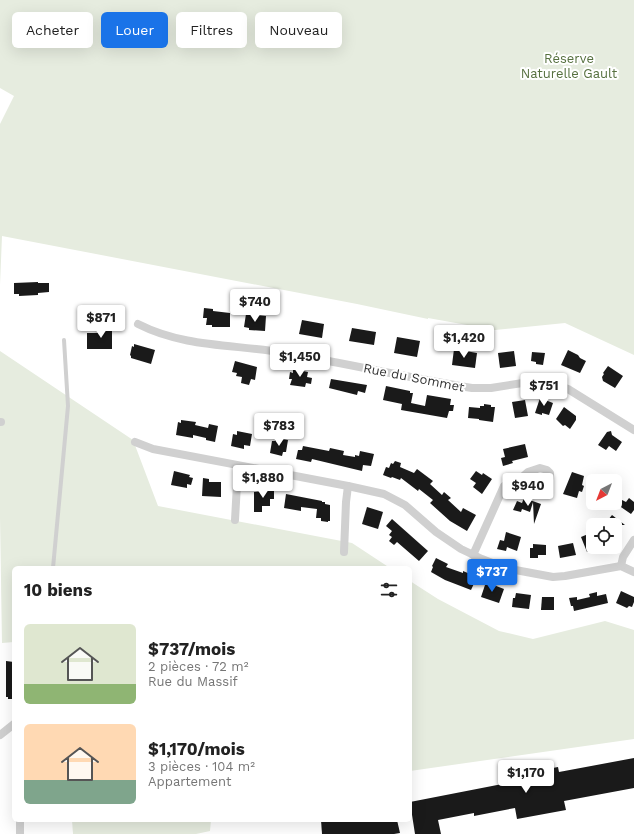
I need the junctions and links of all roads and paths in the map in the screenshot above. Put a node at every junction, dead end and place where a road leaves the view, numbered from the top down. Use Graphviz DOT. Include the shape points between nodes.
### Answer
graph roads {
  1 [pos="138,324"];
  2 [pos="64,340"];
  3 [pos="634,430"];
  4 [pos="135,442"];
  5 [pos="238,466"];
  6 [pos="520,479"];
  7 [pos="348,486"];
  8 [pos="235,520"];
  9 [pos="634,540"];
  10 [pos="344,552"];
  11 [pos="473,555"];
  12 [pos="53,566"];
  13 [pos="621,566"];
  14 [pos="634,572"];
  15 [pos="12,727"];
  16 [pos="0,735"];
  17 [pos="20,822"];
  18 [pos="20,834"];
  1 -- 3 [label="street, Rue du Sommet" via="177,339 282,352 472,388 529,382 552,383 568,389"];
  2 -- 12 [label="lane" via="68,406"];
  4 -- 5 [label="street" via="153,449"];
  5 -- 7 [label="street"];
  5 -- 8 [label="street"];
  6 -- 11 [label="street" via="512,480 504,486"];
  7 -- 10 [label="street"];
  7 -- 11 [label="street" via="374,491 399,501 448,541"];
  9 -- 13 [label="street"];
  11 -- 13 [label="street" via="505,568 553,577"];
  13 -- 14 [label="street"];
  15 -- 16 [label="street"];
  17 -- 18 [label="street"];
}
